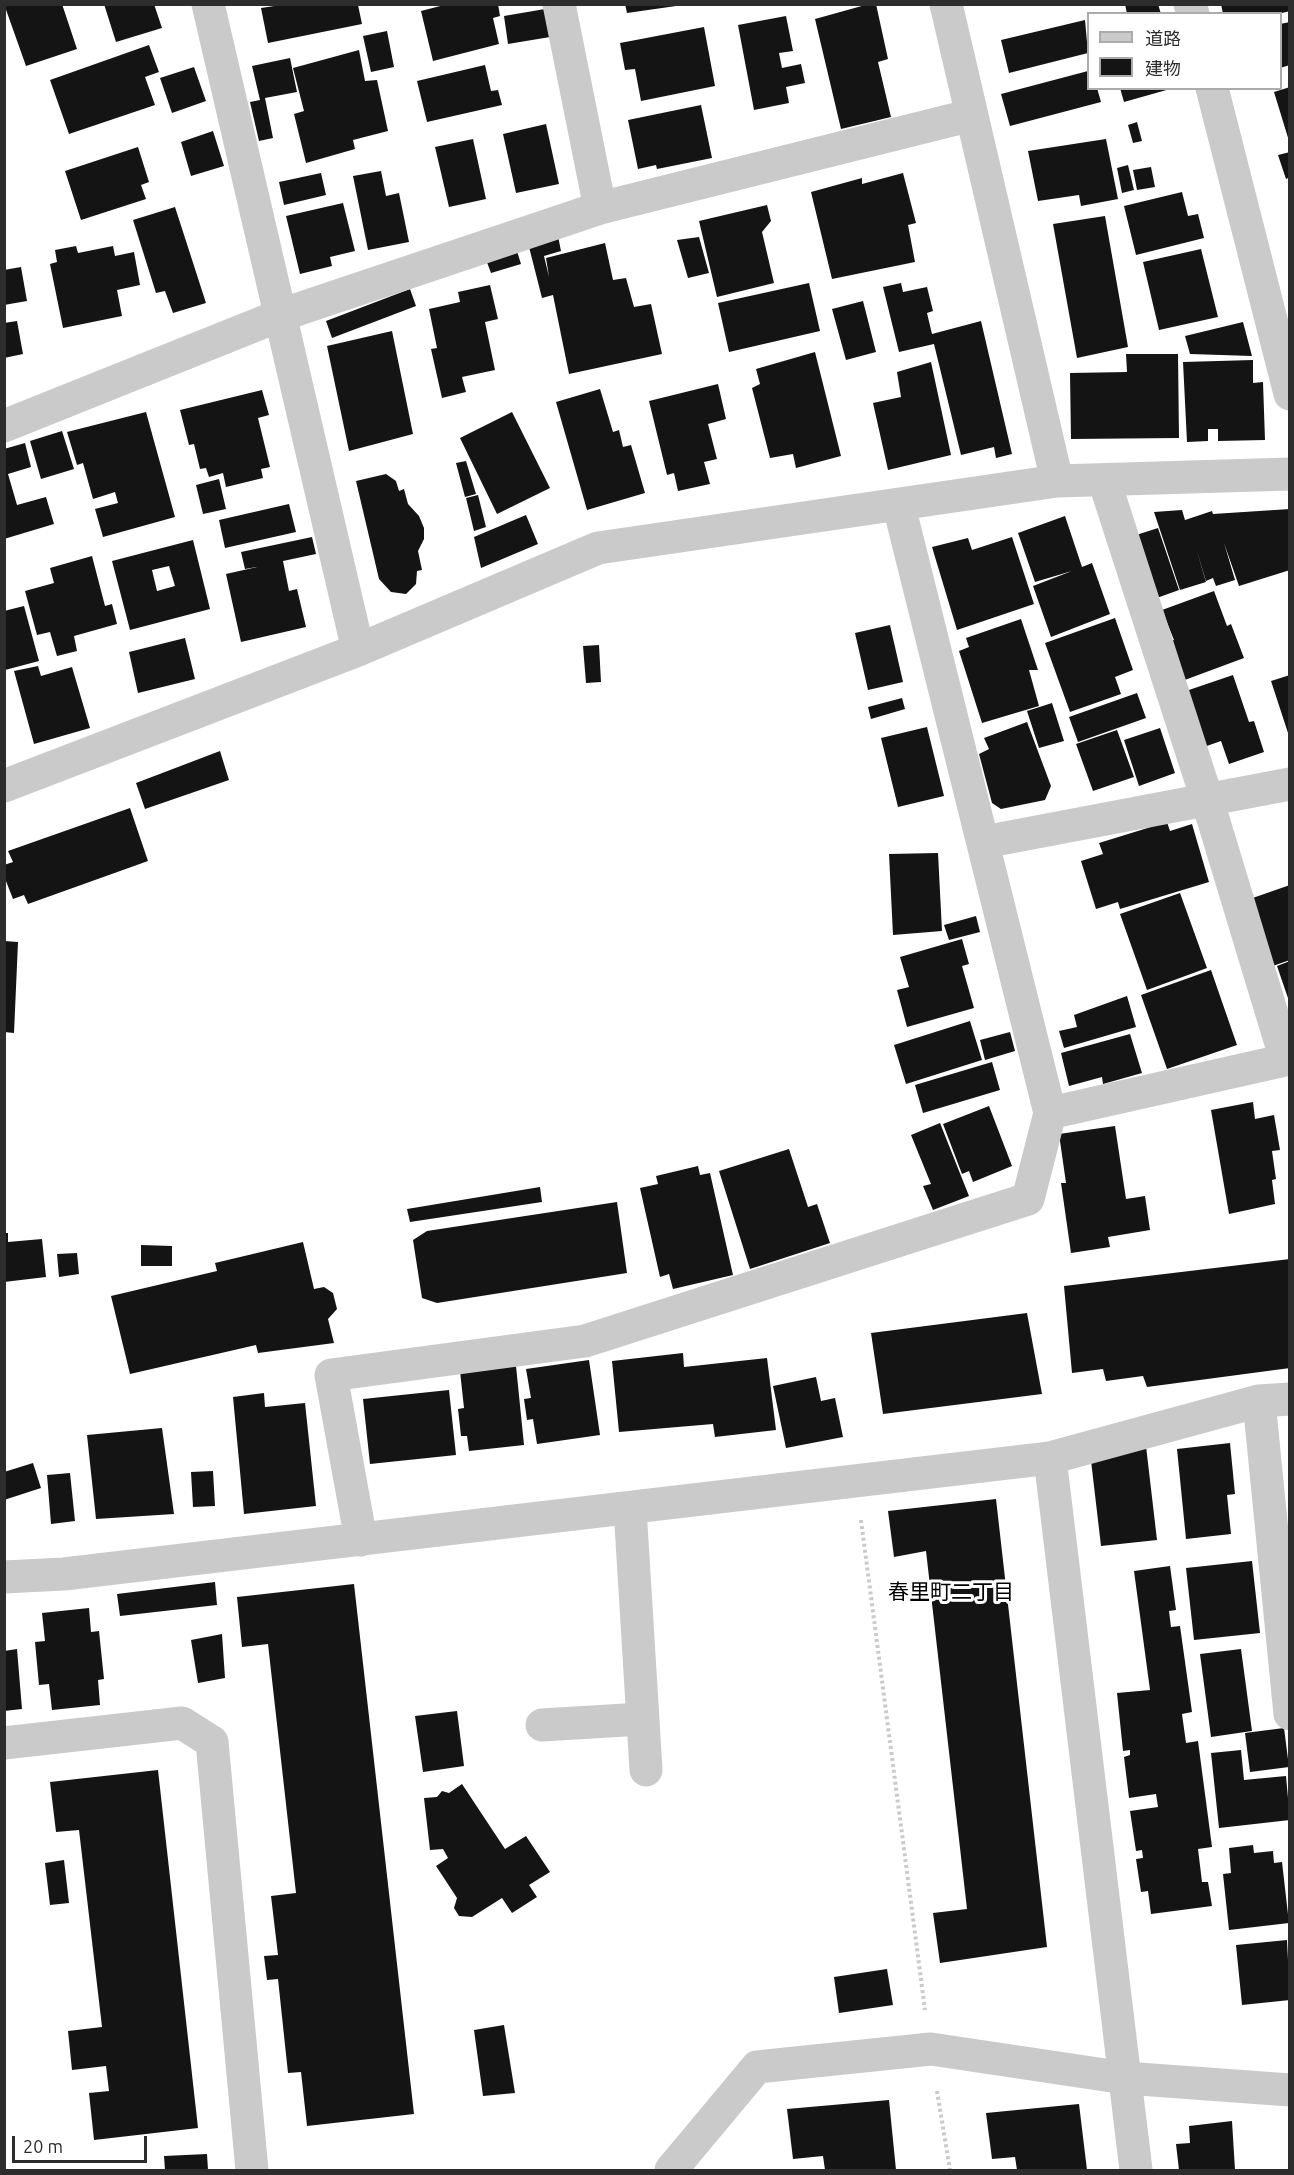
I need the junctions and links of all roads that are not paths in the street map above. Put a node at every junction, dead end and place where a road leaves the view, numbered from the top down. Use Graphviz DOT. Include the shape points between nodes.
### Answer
graph roads {
  1 [pos="208,4"];
  2 [pos="559,4"];
  3 [pos="946,4"];
  4 [pos="1213,90"];
  5 [pos="972,115"];
  6 [pos="600,208"];
  7 [pos="281,315"];
  8 [pos="1290,394"];
  9 [pos="4,426"];
  10 [pos="1290,474"];
  11 [pos="1104,480"];
  12 [pos="1057,481"];
  13 [pos="899,506"];
  14 [pos="358,650"];
  15 [pos="1290,784"];
  16 [pos="4,786"];
  17 [pos="1207,799"];
  18 [pos="984,842"];
  19 [pos="1288,1060"];
  20 [pos="1050,1113"];
  21 [pos="1274,1400"];
  22 [pos="1050,1458"];
  23 [pos="630,1508"];
  24 [pos="361,1540"];
  25 [pos="4,1577"];
  26 [pos="1290,1714"];
  27 [pos="642,1719"];
  28 [pos="542,1725"];
  29 [pos="4,1743"];
  30 [pos="646,1770"];
  31 [pos="1125,2078"];
  32 [pos="1290,2090"];
  33 [pos="252,2170"];
  34 [pos="671,2170"];
  35 [pos="1136,2170"];
  1 -- 7 [label="street"];
  2 -- 6 [label="street"];
  3 -- 5 [label="street"];
  4 -- 8 [label="street"];
  5 -- 6 [label="street"];
  5 -- 12 [label="street"];
  6 -- 7 [label="street"];
  7 -- 9 [label="street"];
  7 -- 14 [label="street"];
  10 -- 11 [label="street"];
  11 -- 12 [label="street"];
  11 -- 17 [label="street"];
  12 -- 13 [label="street"];
  13 -- 14 [label="street" via="598,548"];
  13 -- 18 [label="street"];
  14 -- 16 [label="street"];
  15 -- 17 [label="street"];
  17 -- 18 [label="street"];
  17 -- 19 [label="street"];
  18 -- 20 [label="street"];
  19 -- 20 [label="street"];
  20 -- 24 [label="street" via="1028,1198 585,1341 331,1375"];
  21 -- 22 [label="street"];
  21 -- 26 [label="street"];
  22 -- 23 [label="street"];
  22 -- 31 [label="street"];
  23 -- 24 [label="street"];
  23 -- 27 [label="street"];
  24 -- 25 [label="street" via="64,1574"];
  27 -- 28 [label="street"];
  27 -- 30 [label="street"];
  29 -- 33 [label="street" via="182,1723 212,1742"];
  31 -- 32 [label="street"];
  31 -- 34 [label="street" via="931,2049 757,2067"];
  31 -- 35 [label="street"];
}
